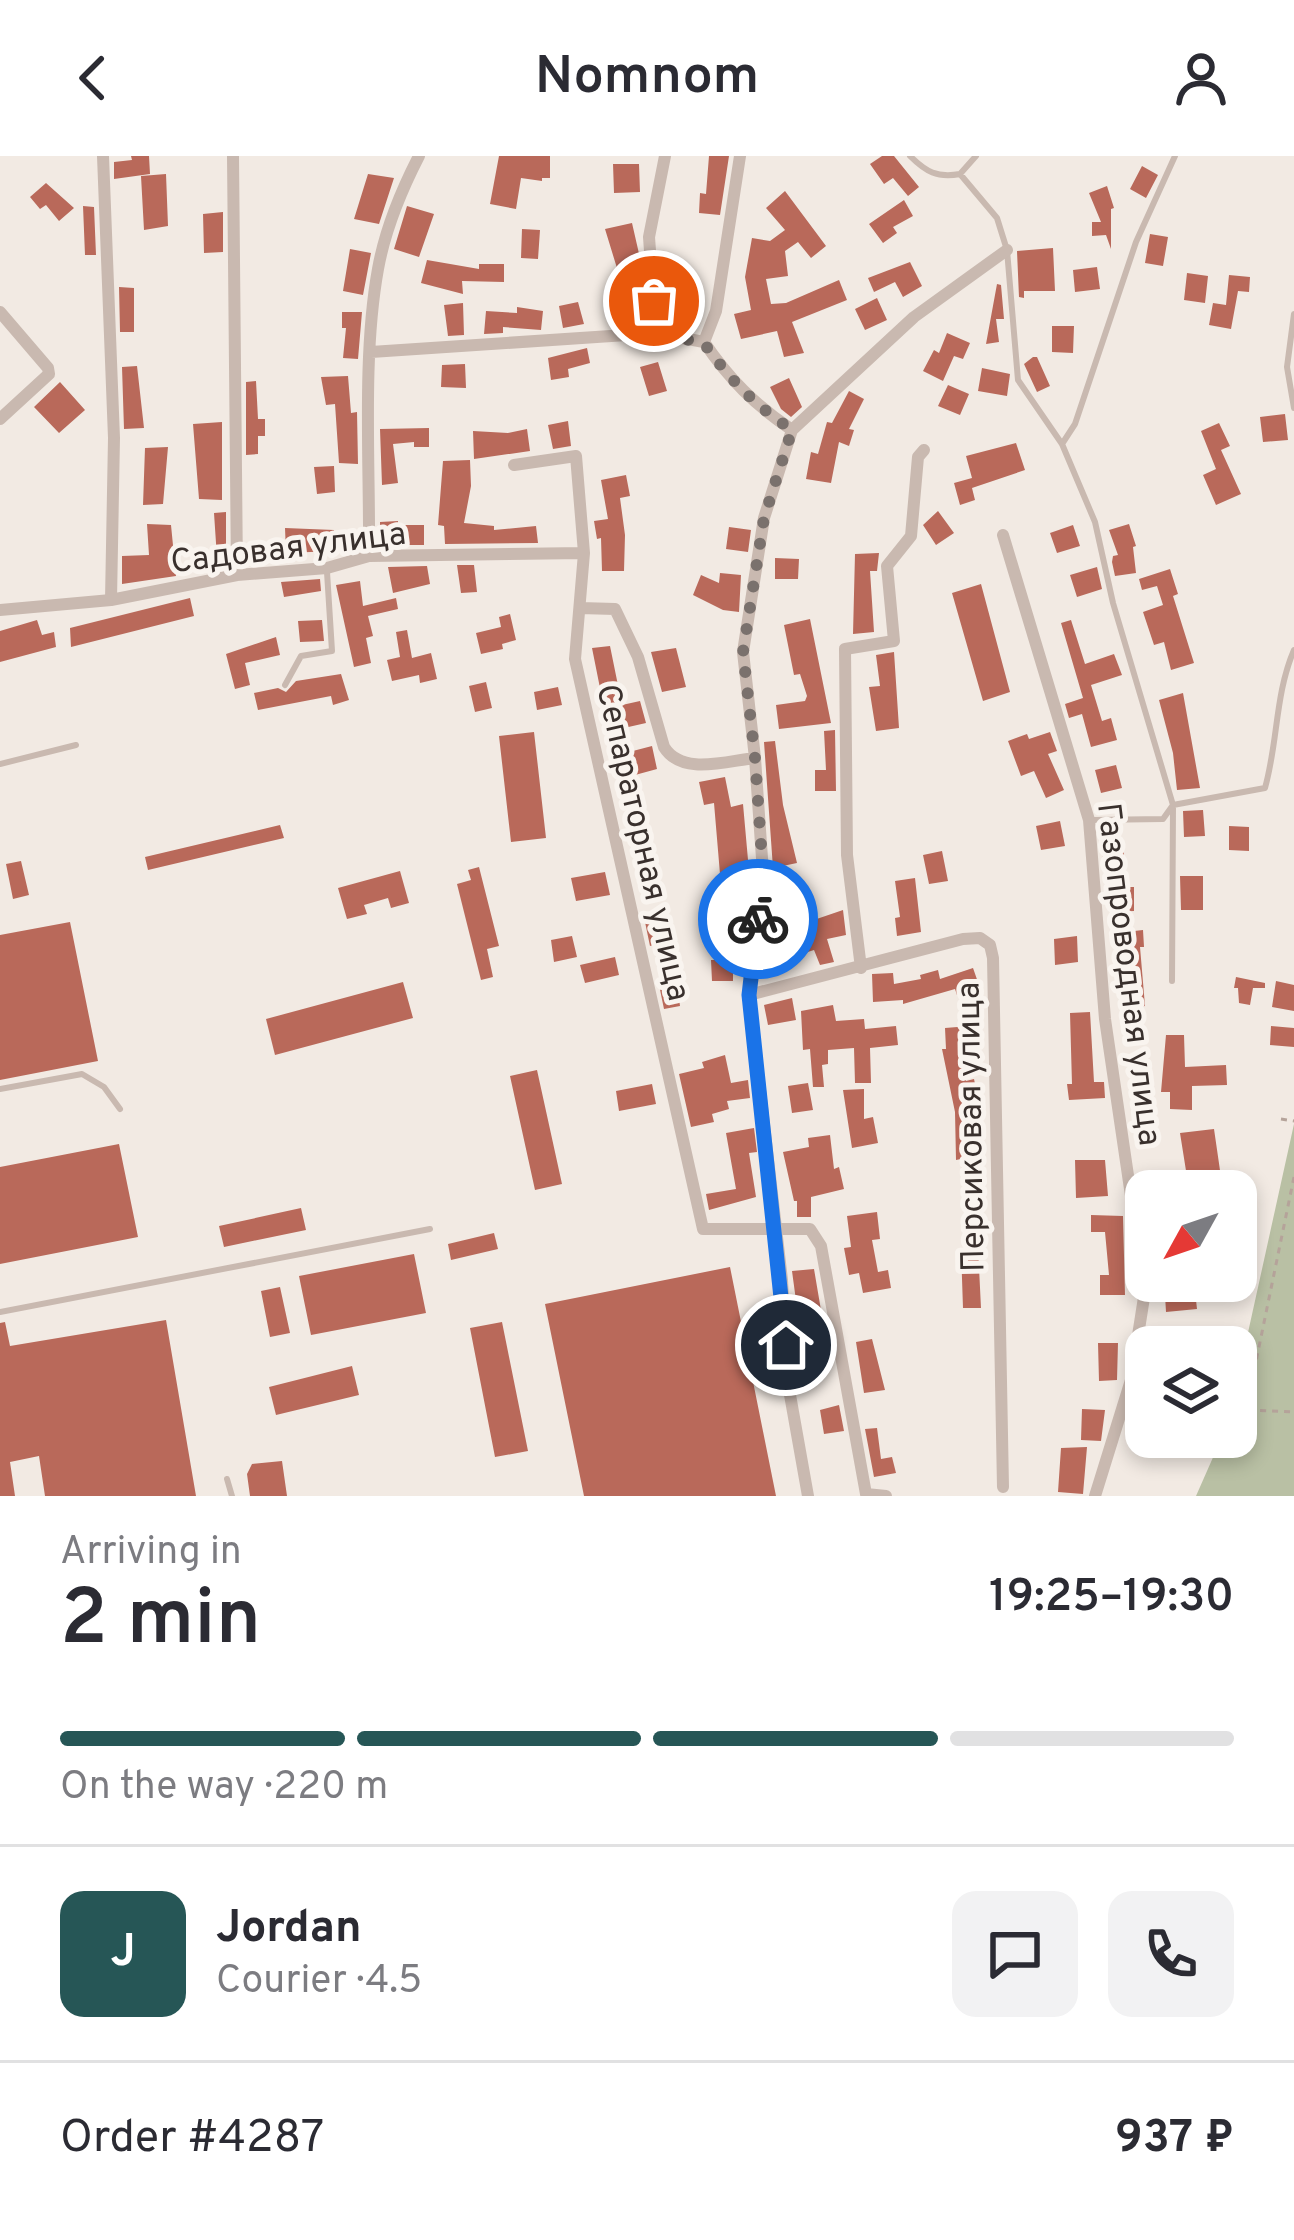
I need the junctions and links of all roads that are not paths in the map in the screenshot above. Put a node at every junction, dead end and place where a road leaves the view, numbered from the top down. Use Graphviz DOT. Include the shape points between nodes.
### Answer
graph roads {
  1 [pos="103,156"];
  2 [pos="233,156"];
  3 [pos="419,156"];
  4 [pos="665,156"];
  5 [pos="740,156"];
  6 [pos="910,156"];
  7 [pos="976,156"];
  8 [pos="1175,156"];
  9 [pos="959,174"];
  10 [pos="1006,250"];
  11 [pos="0,312"];
  12 [pos="1294,314"];
  13 [pos="656,333"];
  14 [pos="704,343"];
  15 [pos="371,352"];
  16 [pos="1294,408"];
  17 [pos="0,418"];
  18 [pos="792,430"];
  19 [pos="1062,444"];
  20 [pos="925,450"];
  21 [pos="514,465"];
  22 [pos="1003,535"];
  23 [pos="584,553"];
  24 [pos="369,556"];
  25 [pos="327,568"];
  26 [pos="237,575"];
  27 [pos="111,600"];
  28 [pos="580,608"];
  29 [pos="0,610"];
  30 [pos="1293,653"];
  31 [pos="285,685"];
  32 [pos="76,745"];
  33 [pos="755,758"];
  34 [pos="0,764"];
  35 [pos="1173,805"];
  36 [pos="1089,820"];
  37 [pos="861,968"];
  38 [pos="1172,981"];
  39 [pos="749,995"];
  40 [pos="0,1089"];
  41 [pos="120,1109"];
  42 [pos="774,1228"];
  43 [pos="430,1229"];
  44 [pos="0,1312"];
  45 [pos="227,1479"];
  46 [pos="1003,1487"];
  47 [pos="865,1495"];
  48 [pos="232,1496"];
  49 [pos="808,1496"];
  50 [pos="886,1496"];
  51 [pos="1095,1496"];
  1 -- 27 [label="street"];
  2 -- 26 [label="street"];
  3 -- 15 [label="street" via="378,268"];
  4 -- 13 [label="street" via="649,237"];
  5 -- 14 [label="street"];
  6 -- 9 [label="lane" via="926,171"];
  7 -- 9 [label="lane"];
  8 -- 19 [label="lane"];
  9 -- 10 [label="lane" via="997,218"];
  10 -- 18 [label="street" via="914,317"];
  10 -- 19 [label="lane" via="1018,380"];
  11 -- 17 [label="street" via="49,374"];
  12 -- 16 [label="lane" via="1287,367"];
  13 -- 14 [label="street"];
  13 -- 15 [label="street"];
  14 -- 18 [label="street" via="756,406"];
  15 -- 24 [label="street"];
  18 -- 33 [label="street" via="764,518 743,652"];
  19 -- 35 [label="lane" via="1095,522"];
  20 -- 37 [label="street" via="911,536 886,566 893,640 845,649 847,855"];
  21 -- 23 [label="street, Сепараторная улица" via="577,456"];
  22 -- 36 [label="street, Газопроводная улица"];
  23 -- 24 [label="street, Садовая улица"];
  23 -- 28 [label="street, Сепараторная улица"];
  24 -- 25 [label="street, Садовая улица"];
  25 -- 26 [label="street, Садовая улица"];
  25 -- 31 [label="lane" via="332,651 301,656"];
  26 -- 27 [label="street, Садовая улица"];
  27 -- 29 [label="street, Садовая улица"];
  28 -- 33 [label="street" via="615,609 672,759 685,765"];
  28 -- 42 [label="street, Сепараторная улица" via="575,658 703,1229"];
  30 -- 35 [label="lane" via="1265,788"];
  32 -- 34 [label="lane"];
  33 -- 39 [label="street" via="764,887"];
  35 -- 36 [label="lane" via="1163,819"];
  35 -- 38 [label="lane"];
  36 -- 51 [label="street, Газопроводная улица" via="1105,1019 1145,1291 1131,1380"];
  37 -- 39 [label="street, Персиковая улица"];
  37 -- 46 [label="street, Персиковая улица" via="963,939 990,945"];
  39 -- 42 [label="street"];
  40 -- 41 [label="lane" via="82,1074"];
  42 -- 47 [label="street" via="810,1229 821,1246"];
  42 -- 49 [label="street"];
  43 -- 44 [label="lane"];
  45 -- 48 [label="lane"];
  47 -- 50 [label="street"];
}
